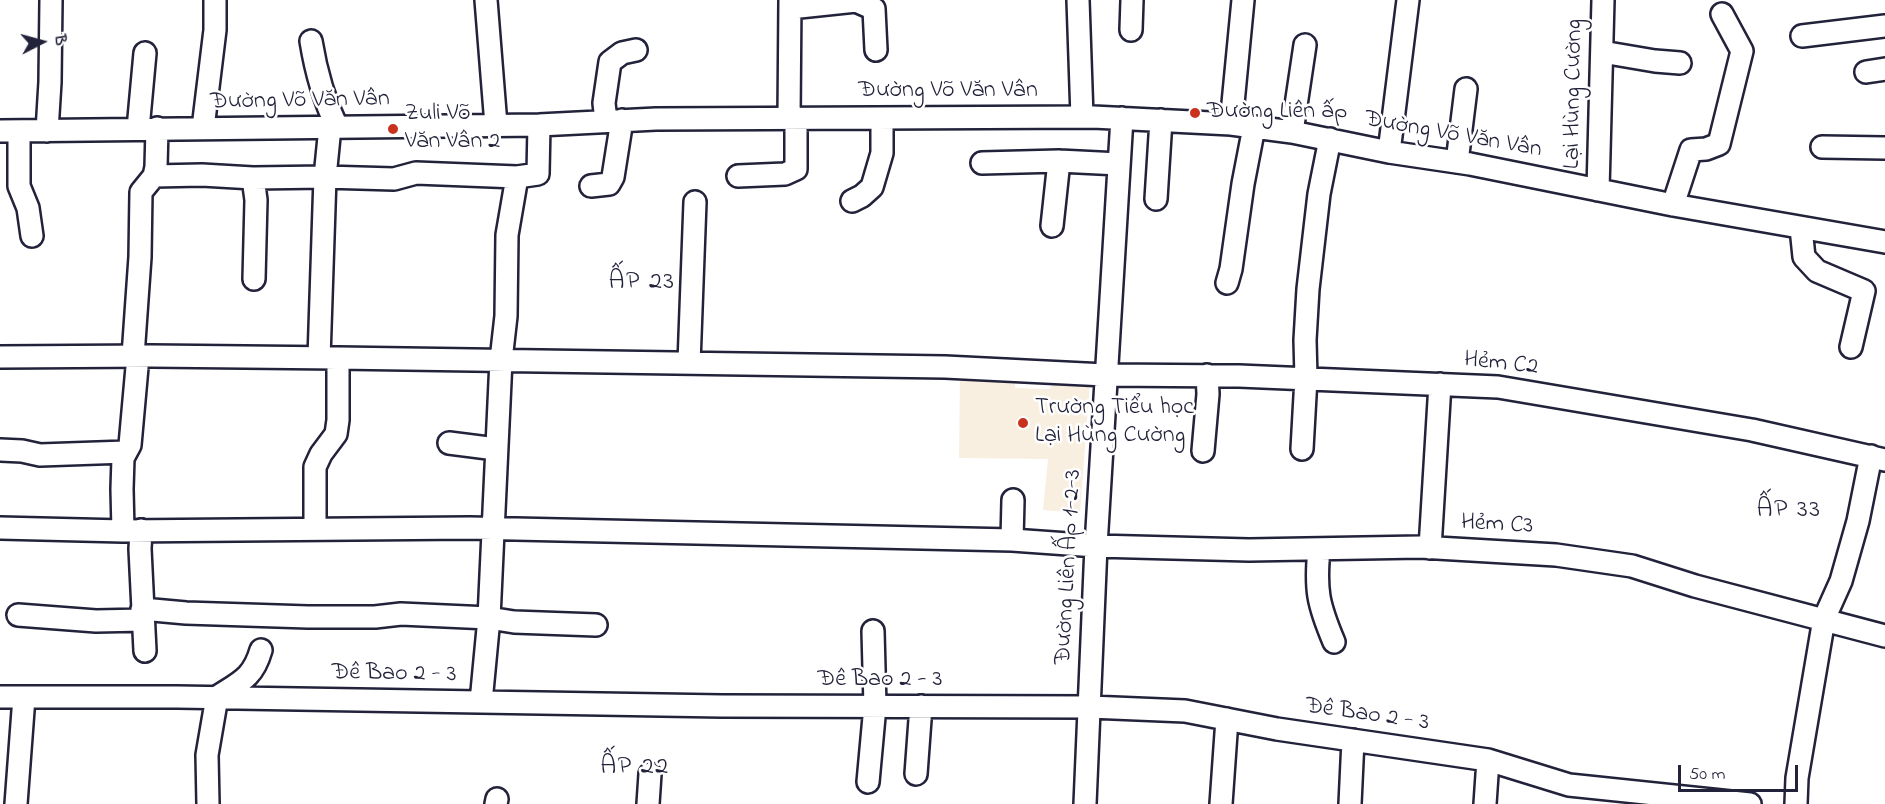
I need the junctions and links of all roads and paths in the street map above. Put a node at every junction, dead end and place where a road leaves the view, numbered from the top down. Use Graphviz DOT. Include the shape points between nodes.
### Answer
graph roads {
  1 [pos="51,0"];
  2 [pos="215,0"];
  3 [pos="486,0"];
  4 [pos="1078,0"];
  5 [pos="1132,0"];
  6 [pos="1243,0"];
  7 [pos="1408,0"];
  8 [pos="1603,0"];
  9 [pos="790,4"];
  10 [pos="1722,14"];
  11 [pos="1885,26"];
  12 [pos="1131,30"];
  13 [pos="1802,36"];
  14 [pos="311,41"];
  15 [pos="1305,45"];
  16 [pos="636,50"];
  17 [pos="876,50"];
  18 [pos="1602,52"];
  19 [pos="145,53"];
  20 [pos="1680,63"];
  21 [pos="1466,89"];
  22 [pos="1082,117"];
  23 [pos="792,118"];
  24 [pos="882,118"];
  25 [pos="1122,118"];
  26 [pos="1161,120"];
  27 [pos="614,121"];
  28 [pos="1231,124"];
  29 [pos="496,125"];
  30 [pos="539,125"];
  31 [pos="334,127"];
  32 [pos="1254,127"];
  33 [pos="203,128"];
  34 [pos="148,129"];
  35 [pos="10,131"];
  36 [pos="47,131"];
  37 [pos="1292,132"];
  38 [pos="1330,139"];
  39 [pos="1822,147"];
  40 [pos="1885,148"];
  41 [pos="1389,152"];
  42 [pos="1059,161"];
  43 [pos="1457,162"];
  44 [pos="982,163"];
  45 [pos="1119,164"];
  46 [pos="154,176"];
  47 [pos="738,176"];
  48 [pos="325,177"];
  49 [pos="517,177"];
  50 [pos="253,178"];
  51 [pos="591,186"];
  52 [pos="1598,190"];
  53 [pos="1156,199"];
  54 [pos="852,201"];
  55 [pos="695,202"];
  56 [pos="1673,205"];
  57 [pos="1052,226"];
  58 [pos="1801,228"];
  59 [pos="32,236"];
  60 [pos="1885,242"];
  61 [pos="254,279"];
  62 [pos="1227,283"];
  63 [pos="1851,347"];
  64 [pos="135,356"];
  65 [pos="0,357"];
  66 [pos="329,358"];
  67 [pos="501,360"];
  68 [pos="689,363"];
  69 [pos="1106,375"];
  70 [pos="1207,375"];
  71 [pos="1306,378"];
  72 [pos="1440,384"];
  73 [pos="449,443"];
  74 [pos="496,449"];
  75 [pos="1302,449"];
  76 [pos="0,450"];
  77 [pos="1203,451"];
  78 [pos="126,452"];
  79 [pos="1878,458"];
  80 [pos="1013,500"];
  81 [pos="0,528"];
  82 [pos="315,529"];
  83 [pos="492,529"];
  84 [pos="132,530"];
  85 [pos="1012,540"];
  86 [pos="1095,546"];
  87 [pos="1430,548"];
  88 [pos="1319,549"];
  89 [pos="18,615"];
  90 [pos="143,615"];
  91 [pos="489,618"];
  92 [pos="1824,619"];
  93 [pos="596,625"];
  94 [pos="873,631"];
  95 [pos="1885,636"];
  96 [pos="1334,642"];
  97 [pos="261,650"];
  98 [pos="145,651"];
  99 [pos="0,696"];
  100 [pos="24,697"];
  101 [pos="217,697"];
  102 [pos="481,702"];
  103 [pos="875,706"];
  104 [pos="921,706"];
  105 [pos="1090,707"];
  106 [pos="1227,719"];
  107 [pos="1353,740"];
  108 [pos="1488,760"];
  109 [pos="650,774"];
  110 [pos="916,774"];
  111 [pos="868,782"];
  112 [pos="1569,794"];
  113 [pos="16,804"];
  114 [pos="208,804"];
  115 [pos="648,804"];
  116 [pos="1085,804"];
  117 [pos="1221,804"];
  118 [pos="1350,804"];
  119 [pos="1485,804"];
  120 [pos="1750,804"];
  121 [pos="1796,804"];
  1 -- 36 [label="street"];
  2 -- 33 [label="street"];
  3 -- 29 [label="street"];
  4 -- 22 [label="street"];
  5 -- 12 [label="street"];
  6 -- 28 [label="street"];
  7 -- 41 [label="street"];
  8 -- 18 [label="street, Lại Hùng Cường"];
  9 -- 17 [label="street" via="856,1 874,9"];
  9 -- 23 [label="street"];
  10 -- 56 [label="street" via="1742,51 1728,110 1719,144 1691,150"];
  11 -- 13 [label="street"];
  14 -- 31 [label="street"];
  15 -- 37 [label="street"];
  16 -- 27 [label="street" via="622,53 610,62 604,103"];
  18 -- 20 [label="street"];
  18 -- 52 [label="street, Lại Hùng Cường"];
  19 -- 34 [label="street"];
  21 -- 43 [label="street"];
  22 -- 24 [label="street, Đường Võ Văn Vân"];
  22 -- 25 [label="street, Đường Võ Văn Vân"];
  23 -- 24 [label="street, Đường Võ Văn Vân"];
  23 -- 27 [label="street, Đường Võ Văn Vân"];
  23 -- 47 [label="street" via="796,170"];
  24 -- 54 [label="street" via="882,153 872,187"];
  25 -- 26 [label="street, Đường Võ Văn Vân"];
  25 -- 45 [label="street, Đường Liên Ấp 1-2-3"];
  26 -- 28 [label="street, Đường Võ Văn Vân"];
  26 -- 53 [label="street"];
  27 -- 30 [label="street, Đường Võ Văn Vân"];
  27 -- 51 [label="street" via="614,177 609,184"];
  28 -- 32 [label="street, Đường Võ Văn Vân"];
  29 -- 30 [label="street, Đường Võ Văn Vân"];
  29 -- 31 [label="street, Đường Võ Văn Vân"];
  30 -- 49 [label="street" via="538,174"];
  31 -- 33 [label="street, Đường Võ Văn Vân"];
  31 -- 48 [label="street"];
  32 -- 37 [label="street, Đường Võ Văn Vân"];
  32 -- 62 [label="street"];
  33 -- 34 [label="street, Đường Võ Văn Vân"];
  34 -- 36 [label="street, Đường Võ Văn Vân"];
  34 -- 46 [label="street" via="156,167"];
  35 -- 36 [label="street, Đường Võ Văn Vân"];
  35 -- 59 [label="street"];
  37 -- 38 [label="street, Đường Võ Văn Vân"];
  38 -- 41 [label="street, Đường Võ Văn Vân"];
  38 -- 71 [label="street" via="1308,289"];
  39 -- 40 [label="street"];
  41 -- 43 [label="street, Đường Võ Văn Vân"];
  42 -- 44 [label="street"];
  42 -- 45 [label="street"];
  42 -- 57 [label="street"];
  43 -- 52 [label="street, Đường Võ Văn Vân"];
  45 -- 69 [label="street, Đường Liên Ấp 1-2-3"];
  46 -- 50 [label="street"];
  46 -- 64 [label="street" via="141,192"];
  48 -- 49 [label="street" via="394,179 416,173"];
  48 -- 50 [label="street"];
  48 -- 66 [label="street"];
  49 -- 67 [label="street" via="507,234"];
  50 -- 61 [label="street"];
  52 -- 56 [label="street, Đường Võ Văn Vân"];
  55 -- 68 [label="street"];
  56 -- 58 [label="street, Đường Võ Văn Vân"];
  58 -- 60 [label="street, Đường Võ Văn Vân"];
  58 -- 63 [label="street" via="1804,257 1817,271 1864,291"];
  64 -- 65 [label="street, Hẻm C2"];
  64 -- 66 [label="street, Hẻm C2"];
  64 -- 78 [label="street" via="130,445"];
  66 -- 67 [label="street, Hẻm C2"];
  66 -- 82 [label="street" via="338,420 336,434 315,467"];
  67 -- 68 [label="street, Hẻm C2"];
  67 -- 74 [label="street"];
  68 -- 69 [label="street, Hẻm C2" via="945,367"];
  69 -- 70 [label="street, Hẻm C2"];
  69 -- 86 [label="street, Đường Liên Ấp 1-2-3"];
  70 -- 71 [label="street, Hẻm C2"];
  70 -- 77 [label="street"];
  71 -- 72 [label="street, Hẻm C2"];
  71 -- 75 [label="street"];
  72 -- 79 [label="street, Hẻm C2" via="1498,387 1587,402 1752,430"];
  72 -- 87 [label="street"];
  73 -- 74 [label="street"];
  74 -- 83 [label="street"];
  76 -- 78 [label="street" via="40,455"];
  78 -- 84 [label="street" via="122,489"];
  79 -- 92 [label="street" via="1841,581"];
  80 -- 85 [label="street"];
  81 -- 84 [label="street, Hẻm C3"];
  82 -- 83 [label="street, Hẻm C3"];
  82 -- 84 [label="street, Hẻm C3"];
  83 -- 85 [label="street, Hẻm C3"];
  83 -- 91 [label="street"];
  84 -- 90 [label="street" via="140,549"];
  85 -- 86 [label="street, Hẻm C3"];
  86 -- 88 [label="street, Hẻm C3"];
  86 -- 105 [label="street, Đường Liên Ấp 1-2-3"];
  87 -- 88 [label="street, Hẻm C3"];
  87 -- 92 [label="street, Hẻm C3" via="1556,555 1632,566"];
  88 -- 96 [label="street" via="1318,599"];
  89 -- 90 [label="street" via="96,621"];
  90 -- 91 [label="street" via="401,614"];
  90 -- 98 [label="street"];
  91 -- 93 [label="street"];
  91 -- 102 [label="street"];
  92 -- 95 [label="street, Hẻm C3"];
  92 -- 121 [label="street"];
  94 -- 103 [label="street"];
  97 -- 101 [label="street" via="247,677"];
  99 -- 100 [label="street, Đê Bao 2 - 3"];
  100 -- 101 [label="street, Đê Bao 2 - 3"];
  100 -- 113 [label="street"];
  101 -- 102 [label="street, Đê Bao 2 - 3"];
  101 -- 114 [label="street" via="207,756"];
  102 -- 103 [label="street, Đê Bao 2 - 3"];
  103 -- 104 [label="street, Đê Bao 2 - 3"];
  103 -- 111 [label="street"];
  104 -- 105 [label="street, Đê Bao 2 - 3"];
  104 -- 110 [label="street"];
  105 -- 106 [label="street, Đê Bao 2 - 3" via="1185,711"];
  105 -- 116 [label="street, Đường Liên Ấp 1-2-3"];
  106 -- 107 [label="street, Đê Bao 2 - 3"];
  106 -- 117 [label="street"];
  107 -- 108 [label="street, Đê Bao 2 - 3"];
  107 -- 118 [label="street"];
  108 -- 112 [label="street, Đê Bao 2 - 3"];
  108 -- 119 [label="street"];
  109 -- 115 [label="street"];
  112 -- 120 [label="street, Đê Bao 2 - 3"];
}
